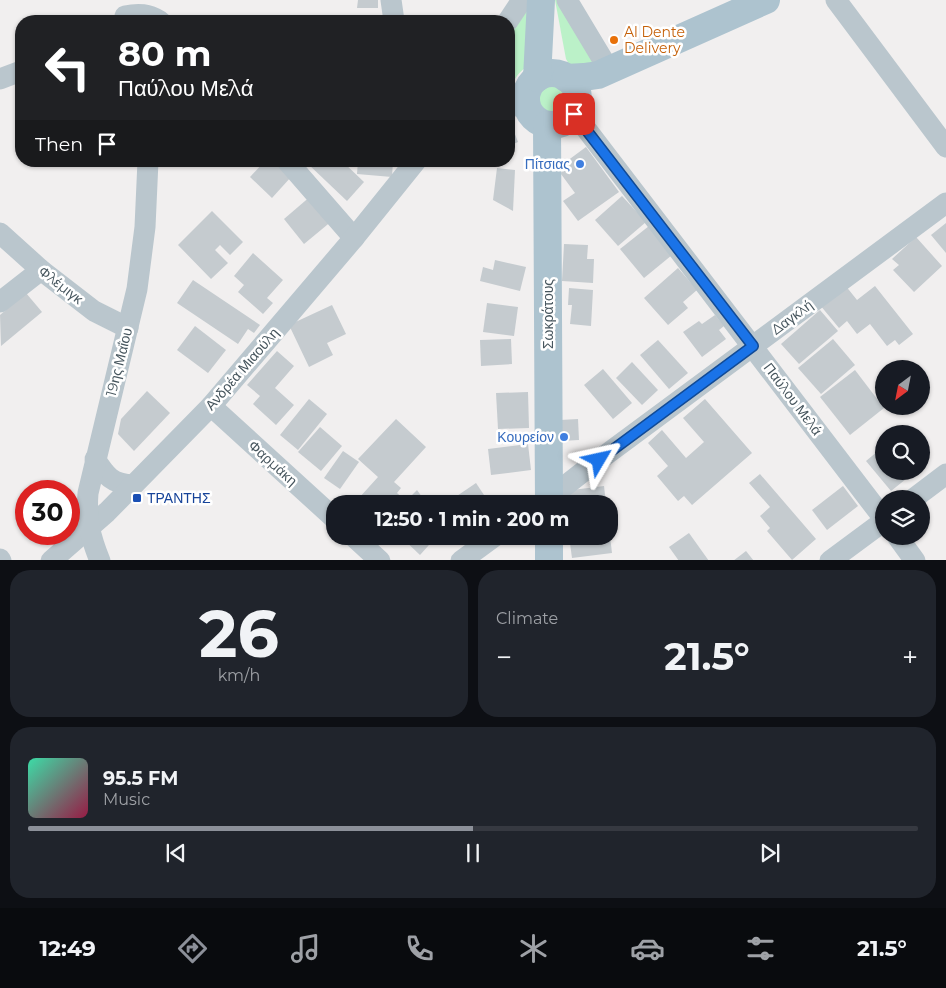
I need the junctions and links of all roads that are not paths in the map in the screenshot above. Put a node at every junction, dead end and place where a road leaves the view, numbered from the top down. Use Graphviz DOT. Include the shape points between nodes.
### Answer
graph roads {
  1 [pos="391,0"];
  2 [pos="522,0"];
  3 [pos="540,0"];
  4 [pos="551,0"];
  5 [pos="568,0"];
  6 [pos="766,0"];
  7 [pos="836,0"];
  8 [pos="125,12"];
  9 [pos="147,15"];
  10 [pos="393,15"];
  11 [pos="512,15"];
  12 [pos="604,73"];
  13 [pos="15,74"];
  14 [pos="0,80"];
  15 [pos="562,88"];
  16 [pos="518,105"];
  17 [pos="547,125"];
  18 [pos="946,147"];
  19 [pos="148,167"];
  20 [pos="292,167"];
  21 [pos="411,167"];
  22 [pos="946,203"];
  23 [pos="0,233"];
  24 [pos="354,238"];
  25 [pos="41,270"];
  26 [pos="0,302"];
  27 [pos="128,328"];
  28 [pos="753,346"];
  29 [pos="211,406"];
  30 [pos="95,459"];
  31 [pos="946,474"];
  32 [pos="133,485"];
  33 [pos="925,490"];
  34 [pos="547,495"];
  35 [pos="555,495"];
  36 [pos="875,508"];
  37 [pos="326,512"];
  38 [pos="875,527"];
  39 [pos="89,529"];
  40 [pos="363,545"];
  41 [pos="482,545"];
  42 [pos="549,545"];
  43 [pos="903,545"];
  44 [pos="51,560"];
  45 [pos="100,560"];
  46 [pos="380,560"];
  47 [pos="461,560"];
  48 [pos="549,560"];
  49 [pos="830,560"];
  50 [pos="914,560"];
  1 -- 10 [label="street"];
  2 -- 11 [label="street"];
  3 -- 15 [label="main road"];
  4 -- 15 [label="main road"];
  5 -- 12 [label="street"];
  6 -- 12 [label="main road"];
  7 -- 18 [label="street"];
  8 -- 9 [label="street"];
  12 -- 15 [label="main road"];
  13 -- 14 [label="street"];
  15 -- 16 [label="main road" via="528,90"];
  15 -- 17 [label="main road" via="562,123"];
  15 -- 28 [label="street, Παύλου Μελά"];
  16 -- 17 [label="main road"];
  17 -- 34 [label="main road, Σωκράτους"];
  19 -- 27 [label="street, 19ης Μαΐου" via="141,259"];
  20 -- 24 [label="street"];
  21 -- 24 [label="street, Ανδρέα Μιαούλη"];
  22 -- 28 [label="street, Δαγκλή"];
  23 -- 25 [label="street, Φλέμιγκ"];
  24 -- 29 [label="street, Ανδρέα Μιαούλη"];
  25 -- 26 [label="street"];
  25 -- 27 [label="street, Φλέμιγκ" via="94,311"];
  27 -- 30 [label="street, 19ης Μαΐου"];
  28 -- 35 [label="street, Δαγκλή"];
  28 -- 36 [label="street, Παύλου Μελά"];
  29 -- 32 [label="street, Ανδρέα Μιαούλη"];
  29 -- 37 [label="street, Φαρμάκη"];
  30 -- 32 [label="street" via="105,475 121,484"];
  30 -- 39 [label="street, 19ης Μαΐου" via="86,512"];
  31 -- 33 [label="street"];
  32 -- 39 [label="street, Ανδρέα Μιαούλη"];
  38 -- 49 [label="street"];
  39 -- 44 [label="street, Ανδρέα Μιαούλη"];
  39 -- 45 [label="street, 19ης Μαΐου"];
  40 -- 46 [label="street"];
  41 -- 47 [label="street"];
  42 -- 48 [label="main road"];
  43 -- 50 [label="street"];
}
